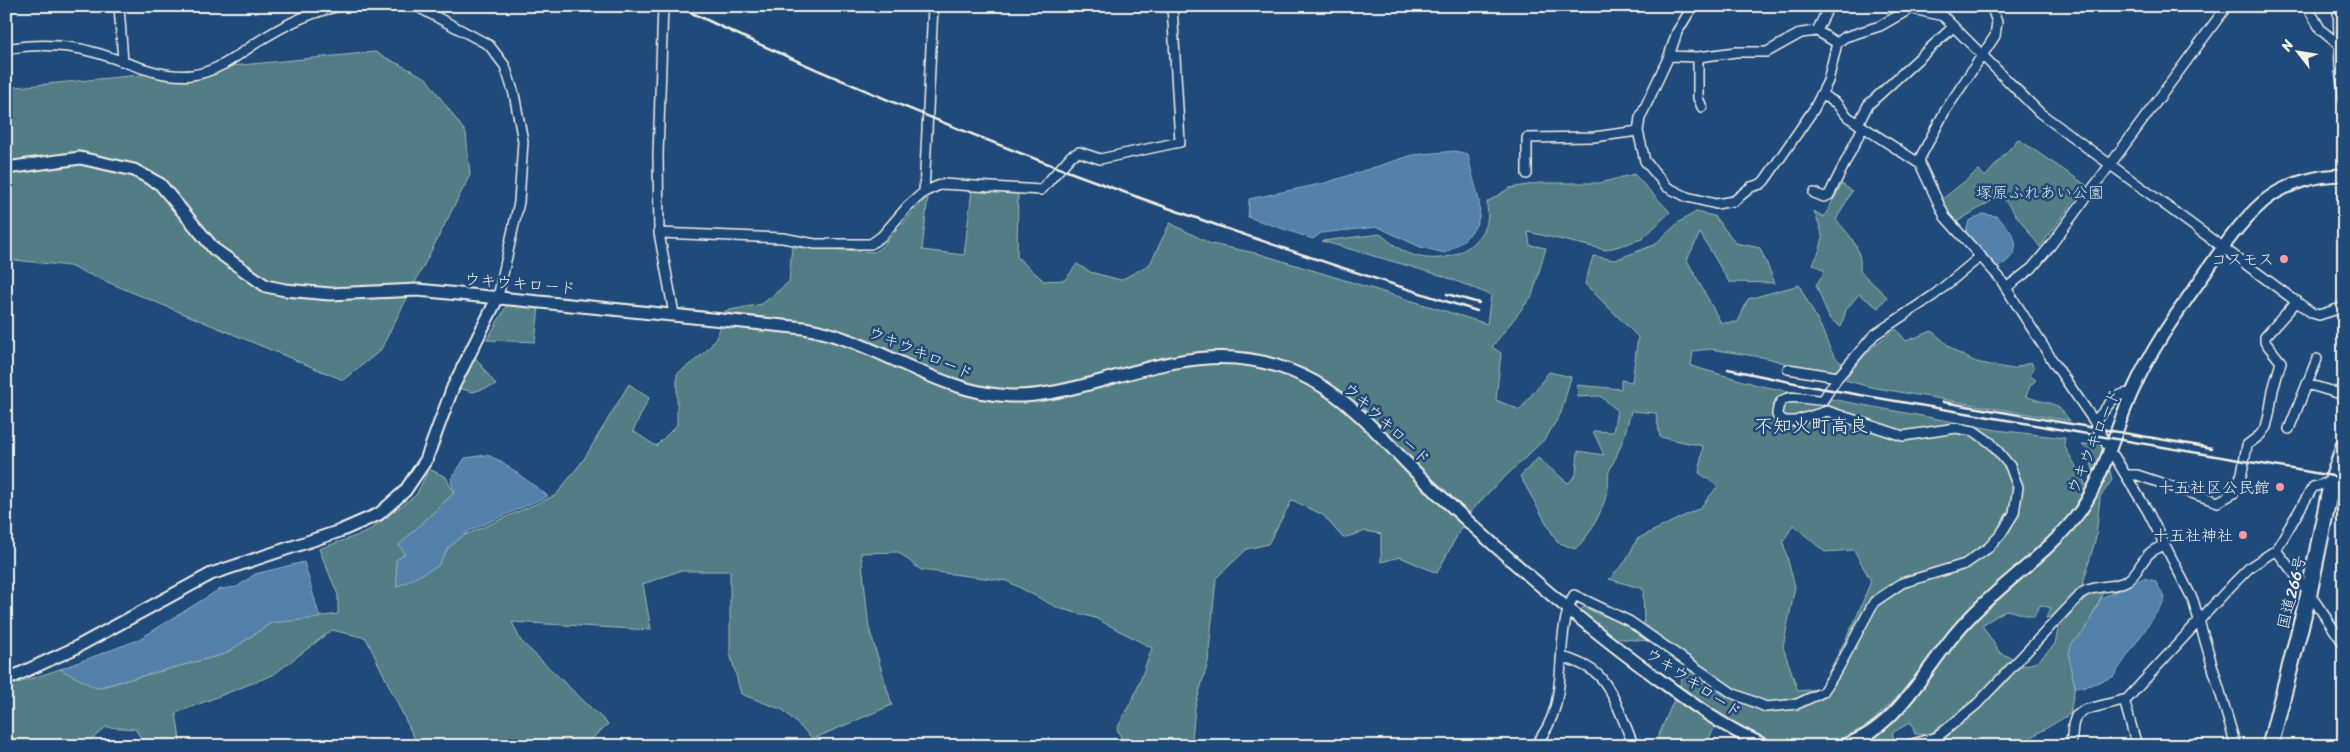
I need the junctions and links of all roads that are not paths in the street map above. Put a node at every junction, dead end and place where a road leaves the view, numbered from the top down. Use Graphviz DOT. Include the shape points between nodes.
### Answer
graph roads {
  1 [pos="119,6"];
  2 [pos="342,6"];
  3 [pos="416,6"];
  4 [pos="663,6"];
  5 [pos="933,6"];
  6 [pos="1172,6"];
  7 [pos="1694,6"];
  8 [pos="1829,6"];
  9 [pos="1990,6"];
  10 [pos="2227,6"];
  11 [pos="2307,6"];
  12 [pos="2338,6"];
  13 [pos="1911,7"];
  14 [pos="1953,27"];
  15 [pos="1817,31"];
  16 [pos="2340,38"];
  17 [pos="1836,43"];
  18 [pos="6,49"];
  19 [pos="1981,54"];
  20 [pos="1669,56"];
  21 [pos="1698,57"];
  22 [pos="123,62"];
  23 [pos="1821,94"];
  24 [pos="2344,100"];
  25 [pos="1702,107"];
  26 [pos="1860,126"];
  27 [pos="1638,132"];
  28 [pos="1920,164"];
  29 [pos="2110,165"];
  30 [pos="6,168"];
  31 [pos="1527,174"];
  32 [pos="2344,175"];
  33 [pos="924,192"];
  34 [pos="1814,193"];
  35 [pos="659,233"];
  36 [pos="2224,247"];
  37 [pos="1981,256"];
  38 [pos="2006,288"];
  39 [pos="498,297"];
  40 [pos="2297,301"];
  41 [pos="2344,307"];
  42 [pos="674,314"];
  43 [pos="2317,359"];
  44 [pos="1788,369"];
  45 [pos="1838,377"];
  46 [pos="2307,384"];
  47 [pos="2131,392"];
  48 [pos="2344,395"];
  49 [pos="2094,421"];
  50 [pos="2289,429"];
  51 [pos="2107,445"];
  52 [pos="2344,446"];
  53 [pos="2114,456"];
  54 [pos="2127,475"];
  55 [pos="2337,486"];
  56 [pos="2165,545"];
  57 [pos="2276,550"];
  58 [pos="2309,593"];
  59 [pos="1567,608"];
  60 [pos="2199,622"];
  61 [pos="2344,644"];
  62 [pos="1563,657"];
  63 [pos="6,680"];
  64 [pos="2124,700"];
  65 [pos="1534,746"];
  66 [pos="1634,746"];
  67 [pos="1766,746"];
  68 [pos="1840,746"];
  69 [pos="1905,746"];
  70 [pos="2070,746"];
  71 [pos="2137,746"];
  72 [pos="2236,746"];
  73 [pos="2270,746"];
  1 -- 22 [label="street"];
  2 -- 22 [label="street" via="303,16 205,73 190,76 165,74"];
  3 -- 39 [label="street" via="489,45 505,66 514,94 523,141 519,202"];
  4 -- 35 [label="street"];
  5 -- 33 [label="street"];
  6 -- 33 [label="street" via="1180,142 1100,158 1079,152 1071,156 1041,190 942,184"];
  7 -- 20 [label="street" via="1677,32"];
  8 -- 15 [label="street"];
  9 -- 19 [label="street" via="1998,28"];
  10 -- 29 [label="street"];
  11 -- 16 [label="street" via="2321,30"];
  12 -- 16 [label="street"];
  13 -- 14 [label="street" via="1937,13"];
  13 -- 17 [label="street" via="1871,30"];
  14 -- 19 [label="street"];
  14 -- 26 [label="street" via="1868,105"];
  15 -- 17 [label="street"];
  15 -- 21 [label="street" via="1801,34 1767,52"];
  16 -- 24 [label="street"];
  17 -- 23 [label="street" via="1828,81"];
  18 -- 22 [label="street" via="26,45 65,46"];
  19 -- 28 [label="street" via="1945,111 1923,151"];
  19 -- 29 [label="street" via="2040,113"];
  20 -- 21 [label="street"];
  20 -- 27 [label="street" via="1647,98"];
  21 -- 25 [label="street" via="1698,98"];
  23 -- 26 [label="street" via="1836,103"];
  23 -- 27 [label="street" via="1807,122 1762,184 1751,187 1725,204 1698,201 1667,187 1645,161"];
  26 -- 28 [label="street"];
  26 -- 34 [label="street" via="1829,195 1824,197"];
  27 -- 31 [label="street" via="1594,137 1527,138"];
  28 -- 37 [label="street" via="1945,217"];
  29 -- 36 [label="street"];
  29 -- 38 [label="street" via="2032,268"];
  30 -- 39 [label="street, ウキウキロード" via="80,158 134,170 160,184 214,249 266,286 330,294 418,290"];
  32 -- 36 [label="street, ウキウキロード" via="2312,179 2280,191 2242,223"];
  33 -- 35 [label="street" via="871,244 815,244 784,238"];
  35 -- 42 [label="street"];
  36 -- 40 [label="street"];
  36 -- 47 [label="street, ウキウキロード" via="2166,330"];
  37 -- 38 [label="street"];
  37 -- 45 [label="street" via="1934,295 1874,335"];
  38 -- 49 [label="street"];
  39 -- 42 [label="street, ウキウキロード"];
  39 -- 63 [label="street" via="453,387 426,460 405,491 384,509 340,531 211,574 74,649"];
  40 -- 41 [label="street" via="2316,315"];
  40 -- 54 [label="street" via="2265,338 2264,342 2278,357 2280,368 2266,427 2247,445 2234,493 2218,502 2137,475"];
  42 -- 59 [label="street, ウキウキロード" via="822,331 856,342 952,385 990,395 1041,394 1210,356 1280,366 1314,382 1343,401 1431,488"];
  43 -- 46 [label="street"];
  44 -- 45 [label="street"];
  45 -- 59 [label="street" via="1823,400 1792,396 1782,399 1778,415 1784,421 1795,421 1827,411 1904,436 1956,428 1974,432 2001,452 2010,466 2018,494 2014,513 2002,534 1988,548 1965,564 1902,583 1874,602 1823,692 1797,704 1766,707 1732,693 1628,621 1574,594"];
  46 -- 48 [label="street"];
  46 -- 50 [label="street"];
  47 -- 49 [label="street" via="2114,397"];
  47 -- 68 [label="street, ウキウキロード" via="2089,496 2074,518 1979,607 1894,711 1867,734"];
  49 -- 51 [label="street"];
  52 -- 55 [label="highway, 国道266号"];
  53 -- 54 [label="street"];
  54 -- 56 [label="street"];
  55 -- 57 [label="street" via="2322,484 2313,487"];
  55 -- 58 [label="highway, 国道266号"];
  56 -- 60 [label="street" via="2193,600"];
  56 -- 69 [label="street" via="2150,553 2127,580 2108,587 2094,586 2083,592 1977,704 1937,737"];
  57 -- 58 [label="street"];
  57 -- 60 [label="street" via="2250,567"];
  58 -- 61 [label="street"];
  58 -- 73 [label="highway, 国道266号"];
  59 -- 62 [label="street"];
  59 -- 67 [label="street, ウキウキロード" via="1628,657 1716,720"];
  60 -- 64 [label="street"];
  60 -- 72 [label="street"];
  62 -- 65 [label="street" via="1553,716 1544,735"];
  62 -- 66 [label="street" via="1600,677"];
  64 -- 70 [label="street" via="2084,710 2076,716"];
  64 -- 71 [label="street"];
}
